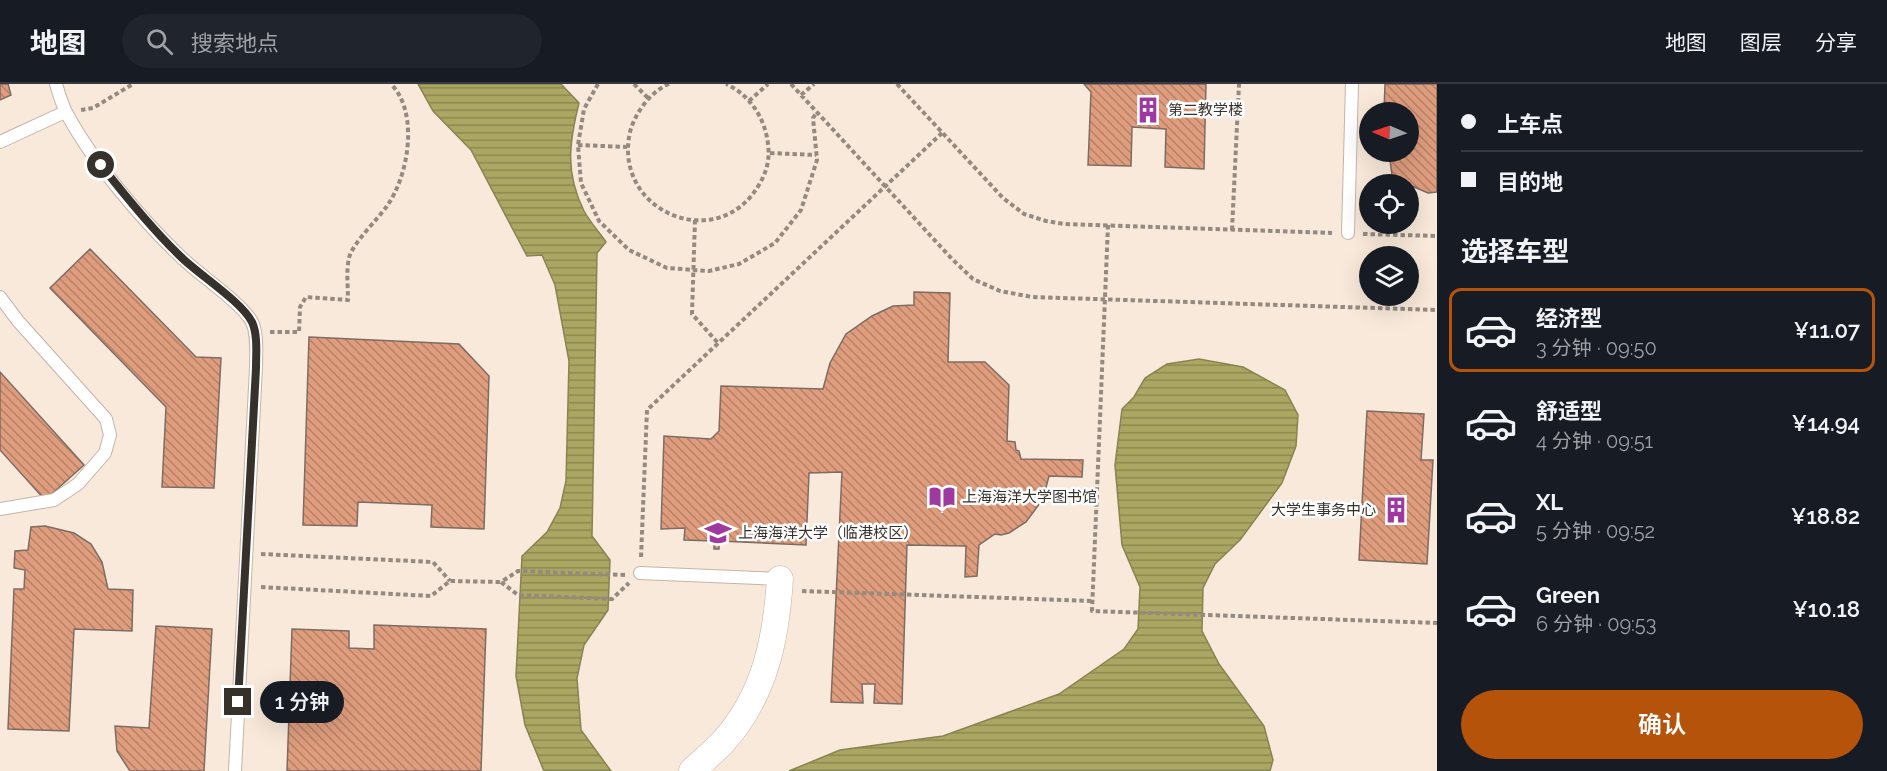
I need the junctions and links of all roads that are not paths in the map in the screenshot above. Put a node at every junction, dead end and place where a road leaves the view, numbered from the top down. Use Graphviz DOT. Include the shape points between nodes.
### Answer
graph roads {
  1 [pos="56,84"];
  2 [pos="1352,84"];
  3 [pos="65,112"];
  4 [pos="0,142"];
  5 [pos="1348,233"];
  6 [pos="0,297"];
  7 [pos="0,509"];
  8 [pos="640,573"];
  9 [pos="779,585"];
  10 [pos="235,771"];
  11 [pos="692,771"];
  1 -- 3 [label="lane"];
  2 -- 5 [label="lane"];
  3 -- 4 [label="lane"];
  3 -- 10 [label="lane" via="140,214 181,258 252,322 256,368"];
  6 -- 7 [label="lane" via="106,419 110,435 105,453 78,484 62,495 54,500"];
  8 -- 9 [label="lane"];
  9 -- 11 [label="street" via="775,637 764,674 746,711 723,742"];
}
